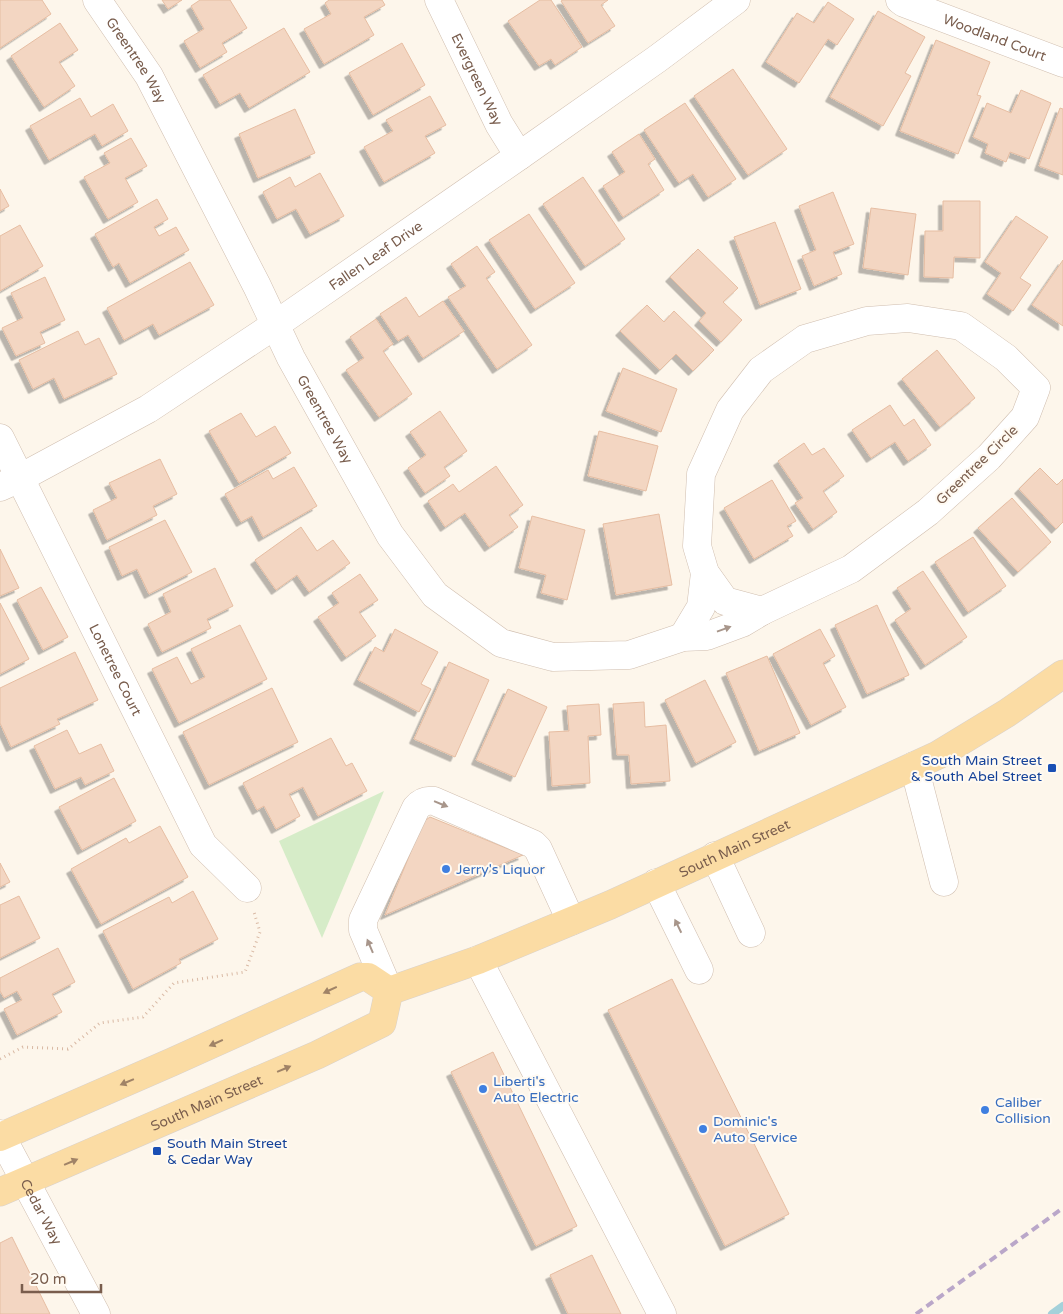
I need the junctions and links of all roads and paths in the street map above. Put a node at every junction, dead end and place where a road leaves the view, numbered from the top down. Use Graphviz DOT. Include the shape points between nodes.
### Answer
graph roads {
  1 [pos="97,0"];
  2 [pos="438,0"];
  3 [pos="736,0"];
  4 [pos="900,0"];
  5 [pos="1063,63"];
  6 [pos="519,156"];
  7 [pos="275,325"];
  8 [pos="0,438"];
  9 [pos="10,483"];
  10 [pos="705,573"];
  11 [pos="762,612"];
  12 [pos="683,637"];
  13 [pos="1063,675"];
  14 [pos="914,766"];
  15 [pos="715,856"];
  16 [pos="944,882"];
  17 [pos="656,883"];
  18 [pos="247,888"];
  19 [pos="571,921"];
  20 [pos="751,933"];
  21 [pos="478,960"];
  22 [pos="698,970"];
  23 [pos="390,991"];
  24 [pos="0,1059"];
  25 [pos="0,1135"];
  26 [pos="26,1182"];
  27 [pos="0,1192"];
  28 [pos="96,1314"];
  29 [pos="662,1314"];
  1 -- 7 [label="street, Greentree Way" via="149,76"];
  2 -- 6 [label="street, Evergreen Way" via="499,124"];
  3 -- 6 [label="street, Fallen Leaf Drive"];
  4 -- 5 [label="street, Woodland Court"];
  6 -- 7 [label="street, Fallen Leaf Drive"];
  7 -- 9 [label="street, Fallen Leaf Drive" via="148,409"];
  7 -- 12 [label="street, Greentree Way" via="390,535 435,595 501,643 554,657 629,655"];
  8 -- 9 [label="street, Lonetree Court"];
  9 -- 18 [label="street, Lonetree Court" via="203,845"];
  10 -- 11 [label="street, Greentree Circle" via="726,601"];
  10 -- 11 [label="street, Greentree Circle" via="697,546 701,474 730,410 761,370 805,339 867,322 908,318 961,326 1006,358 1036,388 1025,417 989,458 928,512 851,569"];
  10 -- 12 [label="street" via="701,607"];
  12 -- 11 [label="street, Greentree Way, one-way" via="707,636"];
  13 -- 14 [label="main road, South Main Street" via="1007,713"];
  14 -- 15 [label="main road, South Main Street"];
  14 -- 16 [label="street"];
  15 -- 17 [label="main road, South Main Street"];
  15 -- 20 [label="street"];
  17 -- 19 [label="main road, South Main Street"];
  22 -- 17 [label="street, one-way"];
  18 -- 24 [label="path" via="260,932 246,972 174,983 142,1017 100,1023 68,1049 23,1047"];
  19 -- 21 [label="main road, South Main Street"];
  23 -- 19 [label="street, one-way" via="364,930 363,920 420,803 434,801 533,844"];
  21 -- 23 [label="main road, South Main Street"];
  21 -- 29 [label="street"];
  23 -- 25 [label="main road, one-way" via="368,977 360,976 172,1062"];
  26 -- 23 [label="main road, South Main Street, one-way" via="317,1055 382,1023"];
  25 -- 26 [label="street, Cedar Way"];
  26 -- 27 [label="main road, South Main Street"];
  26 -- 28 [label="street, Cedar Way"];
}
